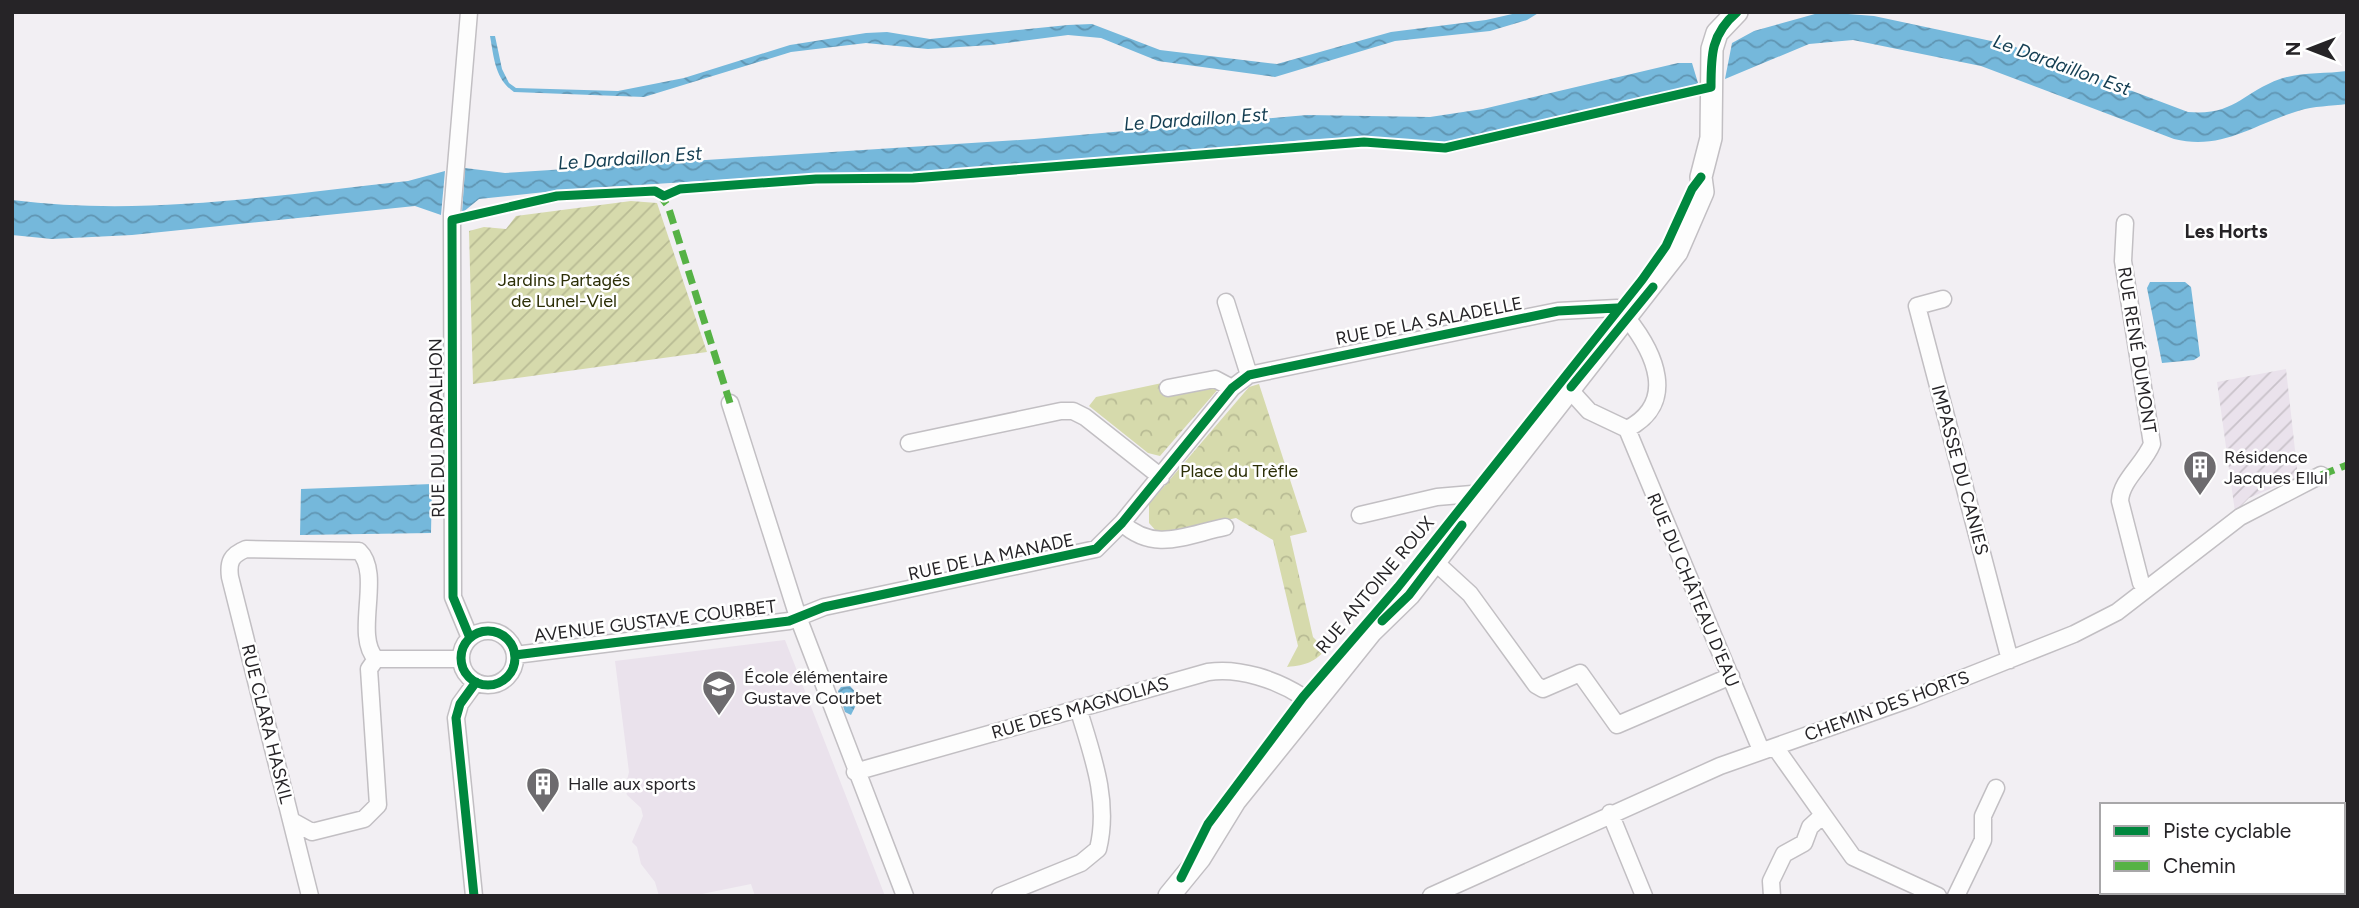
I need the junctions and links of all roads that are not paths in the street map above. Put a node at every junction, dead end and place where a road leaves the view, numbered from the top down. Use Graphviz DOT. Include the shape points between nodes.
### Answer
graph roads {
  1 [pos="469,12"];
  2 [pos="1737,12"];
  3 [pos="2125,223"];
  4 [pos="1943,299"];
  5 [pos="1226,302"];
  6 [pos="1622,313"];
  7 [pos="1249,375"];
  8 [pos="1566,384"];
  9 [pos="1168,388"];
  10 [pos="1232,388"];
  11 [pos="730,403"];
  12 [pos="1627,429"];
  13 [pos="909,443"];
  14 [pos="2321,475"];
  15 [pos="1161,477"];
  16 [pos="1476,498"];
  17 [pos="1360,514"];
  18 [pos="1122,523"];
  19 [pos="1225,527"];
  20 [pos="1434,561"];
  21 [pos="2147,588"];
  22 [pos="798,617"];
  23 [pos="470,638"];
  24 [pos="515,655"];
  25 [pos="376,659"];
  26 [pos="461,659"];
  27 [pos="2010,660"];
  28 [pos="1731,676"];
  29 [pos="476,682"];
  30 [pos="1308,700"];
  31 [pos="1078,708"];
  32 [pos="1768,749"];
  33 [pos="855,772"];
  34 [pos="1996,788"];
  35 [pos="1610,813"];
  36 [pos="1822,816"];
  37 [pos="294,822"];
  38 [pos="310,896"];
  39 [pos="474,896"];
  40 [pos="905,896"];
  41 [pos="1000,896"];
  42 [pos="1168,896"];
  43 [pos="1431,896"];
  44 [pos="1644,896"];
  45 [pos="1772,896"];
  46 [pos="1938,896"];
  47 [pos="1956,896"];
  1 -- 23 [label="street, RUE DU DARDALHON" via="452,214 453,597"];
  2 -- 6 [label="street, RUE ANTOINE ROUX" via="1717,33 1712,49 1711,138 1701,177 1703,192 1677,252"];
  3 -- 21 [label="street, RUE RENÉ DUMONT" via="2123,261 2152,444 2121,492 2120,501 2141,583"];
  4 -- 27 [label="street, IMPASSE DU CANIES" via="1917,306"];
  5 -- 7 [label="street"];
  6 -- 7 [label="street, RUE DE LA SALADELLE" via="1558,311"];
  6 -- 8 [label="street, RUE ANTOINE ROUX"];
  6 -- 12 [label="street" via="1652,360 1658,389 1648,415"];
  7 -- 10 [label="street, RUE DE LA MANADE"];
  8 -- 12 [label="street" via="1589,411"];
  8 -- 16 [label="street, RUE ANTOINE ROUX"];
  9 -- 10 [label="street" via="1214,379"];
  10 -- 15 [label="street, RUE DE LA MANADE"];
  11 -- 22 [label="street"];
  12 -- 28 [label="street, RUE DU CHÂTEAU D'EAU"];
  13 -- 15 [label="street" via="1073,411"];
  14 -- 21 [label="street, CHEMIN DES HORTS" via="2240,517"];
  15 -- 18 [label="street, RUE DE LA MANADE"];
  16 -- 17 [label="street" via="1437,497"];
  16 -- 20 [label="street, RUE ANTOINE ROUX"];
  16 -- 30 [label="street, RUE ANTOINE ROUX"];
  18 -- 19 [label="street" via="1138,537 1153,541"];
  18 -- 22 [label="street, RUE DE LA MANADE" via="1107,542 1082,554 824,607"];
  20 -- 28 [label="street" via="1470,594 1536,685 1543,689 1580,673 1617,725"];
  20 -- 30 [label="street, RUE ANTOINE ROUX"];
  21 -- 27 [label="street, CHEMIN DES HORTS" via="2117,612"];
  22 -- 24 [label="street, AVENUE GUSTAVE COURBET"];
  22 -- 33 [label="street"];
  23 -- 24 [label="street" via="485,631 502,634"];
  23 -- 26 [label="street"];
  24 -- 29 [label="street" via="512,671 500,682"];
  25 -- 26 [label="street"];
  25 -- 37 [label="street" via="369,670 378,805 364,819 312,832"];
  25 -- 37 [label="street, RUE CLARA HASKIL" via="368,642 368,566 359,551 246,549 235,553 228,564 230,577"];
  26 -- 29 [label="street"];
  27 -- 32 [label="street, CHEMIN DES HORTS"];
  28 -- 32 [label="street, RUE DU CHÂTEAU D'EAU"];
  29 -- 39 [label="street" via="456,718"];
  30 -- 31 [label="street, RUE DES MAGNOLIAS" via="1271,681 1221,670"];
  30 -- 42 [label="street, RUE ANTOINE ROUX" via="1200,858"];
  31 -- 33 [label="street, RUE DES MAGNOLIAS"];
  31 -- 41 [label="street" via="1099,783 1098,849 1081,863"];
  32 -- 35 [label="street, CHEMIN DES HORTS"];
  32 -- 36 [label="street, RUE DU CHÂTEAU D'EAU"];
  33 -- 40 [label="street"];
  34 -- 47 [label="street" via="1983,816 1983,840"];
  35 -- 43 [label="street, CHEMIN DES HORTS"];
  35 -- 44 [label="street"];
  36 -- 45 [label="street" via="1810,827 1804,843 1784,854 1771,881"];
  36 -- 46 [label="street, RUE DU CHÂTEAU D'EAU" via="1853,857"];
  37 -- 38 [label="street, RUE CLARA HASKIL"];
}
